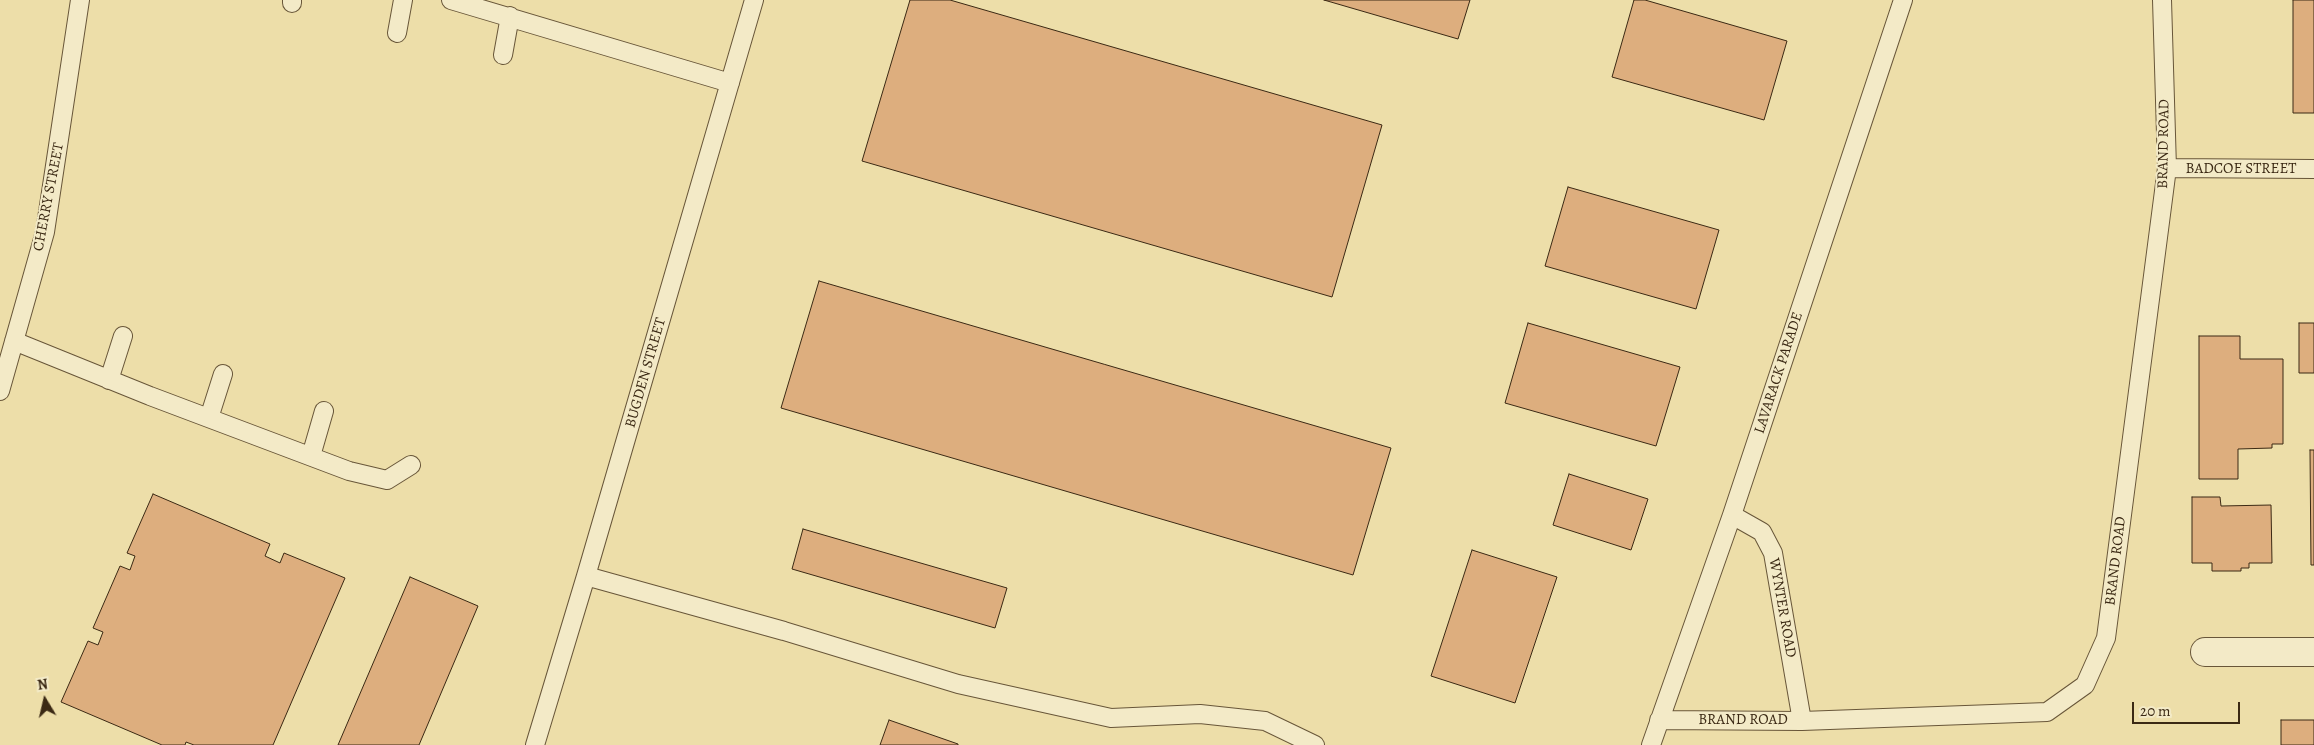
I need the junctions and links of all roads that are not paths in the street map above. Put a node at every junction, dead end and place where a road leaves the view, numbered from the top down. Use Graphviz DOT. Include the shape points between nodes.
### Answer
graph roads {
  1 [pos="80,0"];
  2 [pos="403,0"];
  3 [pos="451,0"];
  4 [pos="754,0"];
  5 [pos="1903,0"];
  6 [pos="2162,0"];
  7 [pos="510,16"];
  8 [pos="397,33"];
  9 [pos="502,55"];
  10 [pos="730,83"];
  11 [pos="2167,168"];
  12 [pos="2314,169"];
  13 [pos="123,336"];
  14 [pos="14,341"];
  15 [pos="224,374"];
  16 [pos="109,380"];
  17 [pos="0,391"];
  18 [pos="324,411"];
  19 [pos="209,418"];
  20 [pos="311,456"];
  21 [pos="411,465"];
  22 [pos="1732,515"];
  23 [pos="586,576"];
  24 [pos="2206,652"];
  25 [pos="2314,652"];
  26 [pos="1659,720"];
  27 [pos="1802,721"];
  28 [pos="535,745"];
  29 [pos="1315,745"];
  30 [pos="1651,745"];
  1 -- 14 [label="lane, CHERRY STREET" via="45,232"];
  2 -- 8 [label="lane"];
  3 -- 7 [label="lane"];
  4 -- 10 [label="lane, BUGDEN STREET"];
  5 -- 22 [label="lane, LAVARACK PARADE"];
  6 -- 11 [label="lane, BRAND ROAD"];
  7 -- 9 [label="lane"];
  7 -- 10 [label="lane"];
  10 -- 23 [label="lane, BUGDEN STREET"];
  11 -- 12 [label="lane, BADCOE STREET"];
  11 -- 27 [label="lane, BRAND ROAD" via="2106,638 2084,685 2046,712"];
  13 -- 16 [label="lane"];
  14 -- 16 [label="lane"];
  14 -- 17 [label="lane, CHERRY STREET"];
  15 -- 19 [label="lane"];
  16 -- 19 [label="lane"];
  18 -- 20 [label="lane"];
  19 -- 20 [label="lane"];
  20 -- 21 [label="lane" via="349,471 387,480"];
  22 -- 26 [label="lane, LAVARACK PARADE"];
  22 -- 27 [label="lane, WYNTER ROAD" via="1762,532 1773,553"];
  23 -- 28 [label="lane, BUGDEN STREET"];
  23 -- 29 [label="lane" via="958,684 1111,718 1200,714 1265,721"];
  24 -- 25 [label="street"];
  26 -- 27 [label="lane, BRAND ROAD"];
  26 -- 30 [label="lane, LAVARACK PARADE"];
}
